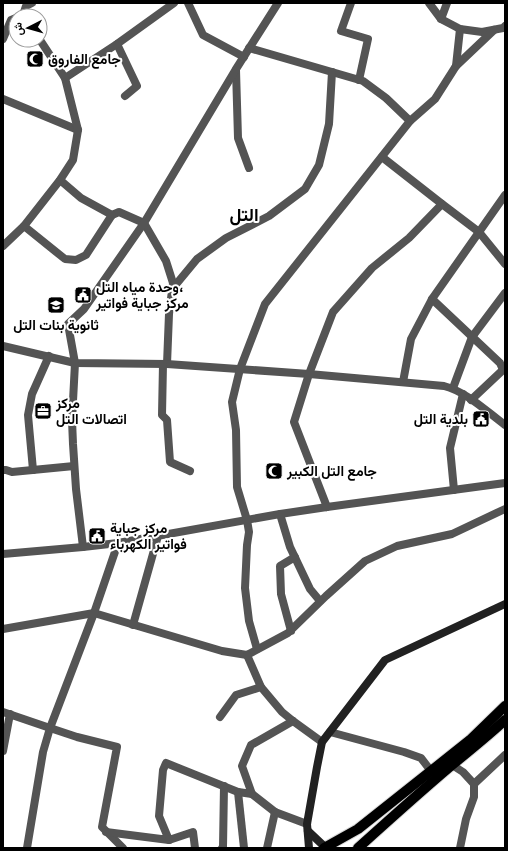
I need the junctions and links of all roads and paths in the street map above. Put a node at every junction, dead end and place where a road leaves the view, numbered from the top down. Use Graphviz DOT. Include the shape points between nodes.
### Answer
graph roads {
  1 [pos="174,3"];
  2 [pos="188,3"];
  3 [pos="278,3"];
  4 [pos="351,3"];
  5 [pos="429,3"];
  6 [pos="447,3"];
  7 [pos="441,19"];
  8 [pos="460,29"];
  9 [pos="500,29"];
  10 [pos="117,44"];
  11 [pos="45,48"];
  12 [pos="250,48"];
  13 [pos="244,57"];
  14 [pos="456,66"];
  15 [pos="236,70"];
  16 [pos="332,72"];
  17 [pos="65,78"];
  18 [pos="359,80"];
  19 [pos="125,96"];
  20 [pos="3,99"];
  21 [pos="410,121"];
  22 [pos="78,130"];
  23 [pos="382,157"];
  24 [pos="250,168"];
  25 [pos="60,180"];
  26 [pos="505,195"];
  27 [pos="442,204"];
  28 [pos="112,215"];
  29 [pos="144,223"];
  30 [pos="24,226"];
  31 [pos="479,232"];
  32 [pos="3,246"];
  33 [pos="505,264"];
  34 [pos="172,288"];
  35 [pos="505,293"];
  36 [pos="432,299"];
  37 [pos="472,337"];
  38 [pos="3,346"];
  39 [pos="49,356"];
  40 [pos="75,363"];
  41 [pos="165,364"];
  42 [pos="240,369"];
  43 [pos="504,369"];
  44 [pos="309,374"];
  45 [pos="403,382"];
  46 [pos="453,388"];
  47 [pos="463,394"];
  48 [pos="471,400"];
  49 [pos="505,425"];
  50 [pos="74,466"];
  51 [pos="3,470"];
  52 [pos="33,470"];
  53 [pos="190,471"];
  54 [pos="505,483"];
  55 [pos="454,490"];
  56 [pos="327,507"];
  57 [pos="505,509"];
  58 [pos="280,514"];
  59 [pos="247,520"];
  60 [pos="158,536"];
  61 [pos="118,543"];
  62 [pos="83,547"];
  63 [pos="3,554"];
  64 [pos="295,557"];
  65 [pos="320,601"];
  66 [pos="505,604"];
  67 [pos="94,614"];
  68 [pos="133,626"];
  69 [pos="3,629"];
  70 [pos="291,631"];
  71 [pos="257,649"];
  72 [pos="247,654"];
  73 [pos="261,687"];
  74 [pos="505,706"];
  75 [pos="6,713"];
  76 [pos="220,717"];
  77 [pos="505,720"];
  78 [pos="293,721"];
  79 [pos="50,728"];
  80 [pos="330,732"];
  81 [pos="322,742"];
  82 [pos="3,751"];
  83 [pos="505,756"];
  84 [pos="452,765"];
  85 [pos="431,771"];
  86 [pos="474,784"];
  87 [pos="224,786"];
  88 [pos="238,792"];
  89 [pos="252,794"];
  90 [pos="275,812"];
  91 [pos="308,828"];
  92 [pos="106,832"];
  93 [pos="169,840"];
  94 [pos="27,848"];
  95 [pos="123,848"];
  96 [pos="195,848"];
  97 [pos="222,848"];
  98 [pos="244,848"];
  99 [pos="268,848"];
  100 [pos="309,848"];
  101 [pos="325,848"];
  102 [pos="358,848"];
  103 [pos="460,848"];
  1 -- 10 [label="street"];
  2 -- 13 [label="street" via="203,35"];
  3 -- 12 [label="street"];
  4 -- 18 [label="street" via="341,31 368,39"];
  5 -- 7 [label="street"];
  6 -- 7 [label="street"];
  7 -- 8 [label="street"];
  8 -- 9 [label="street" via="482,32"];
  8 -- 14 [label="street"];
  9 -- 14 [label="street"];
  10 -- 17 [label="street"];
  10 -- 19 [label="street" via="137,86"];
  11 -- 17 [label="street"];
  12 -- 13 [label="street"];
  12 -- 16 [label="street"];
  13 -- 15 [label="street"];
  14 -- 21 [label="street" via="435,98"];
  15 -- 24 [label="street" via="238,138"];
  15 -- 29 [label="street"];
  16 -- 18 [label="street"];
  16 -- 34 [label="street" via="329,124 320,165 305,189 269,216 226,238 203,255"];
  17 -- 22 [label="street"];
  18 -- 21 [label="street" via="386,98"];
  20 -- 22 [label="street"];
  21 -- 23 [label="street"];
  22 -- 25 [label="street" via="72,160"];
  23 -- 27 [label="street"];
  23 -- 42 [label="street" via="266,304"];
  25 -- 28 [label="street" via="81,198"];
  25 -- 30 [label="street"];
  26 -- 31 [label="street"];
  27 -- 31 [label="street"];
  27 -- 44 [label="street" via="410,238 372,268 333,312"];
  28 -- 29 [label="street" via="119,212"];
  28 -- 30 [label="street" via="86,255 76,260 65,259"];
  29 -- 34 [label="street" via="166,261 173,283"];
  29 -- 40 [label="street" via="84,309 68,324"];
  30 -- 32 [label="street"];
  31 -- 33 [label="street"];
  31 -- 36 [label="street"];
  34 -- 41 [label="street"];
  35 -- 37 [label="street"];
  36 -- 37 [label="street"];
  36 -- 45 [label="street" via="411,339"];
  37 -- 43 [label="street"];
  37 -- 46 [label="street"];
  38 -- 39 [label="street"];
  39 -- 40 [label="street"];
  39 -- 52 [label="street" via="32,394 28,415"];
  40 -- 41 [label="street"];
  40 -- 50 [label="street" via="72,420"];
  41 -- 42 [label="street"];
  41 -- 53 [label="street" via="162,415 167,420 170,462"];
  42 -- 44 [label="street"];
  42 -- 59 [label="street" via="232,402 236,430 237,487"];
  43 -- 48 [label="street"];
  44 -- 45 [label="street"];
  44 -- 56 [label="street" via="294,422"];
  45 -- 46 [label="street"];
  46 -- 47 [label="street"];
  47 -- 48 [label="street"];
  47 -- 55 [label="street" via="450,448"];
  48 -- 49 [label="street"];
  50 -- 52 [label="street"];
  50 -- 62 [label="street"];
  51 -- 52 [label="street"];
  54 -- 55 [label="street"];
  55 -- 56 [label="street"];
  56 -- 58 [label="street"];
  57 -- 65 [label="street" via="452,534 397,546 365,561"];
  58 -- 59 [label="street"];
  58 -- 64 [label="street"];
  59 -- 60 [label="street"];
  59 -- 71 [label="street" via="250,532 245,588 248,621"];
  60 -- 61 [label="street"];
  60 -- 68 [label="street"];
  61 -- 62 [label="street"];
  61 -- 67 [label="street"];
  62 -- 63 [label="street"];
  64 -- 65 [label="street" via="310,589"];
  64 -- 70 [label="street" via="280,566 281,594"];
  65 -- 70 [label="street"];
  66 -- 80 [label="main road" via="385,660"];
  67 -- 68 [label="street"];
  67 -- 69 [label="street"];
  67 -- 79 [label="street"];
  68 -- 72 [label="street" via="222,651"];
  70 -- 71 [label="street"];
  71 -- 72 [label="street"];
  72 -- 73 [label="street"];
  73 -- 76 [label="street" via="236,695"];
  73 -- 78 [label="street"];
  74 -- 85 [label="main road" via="470,740"];
  75 -- 79 [label="street"];
  75 -- 82 [label="street"];
  77 -- 84 [label="main road"];
  78 -- 81 [label="street"];
  78 -- 89 [label="street" via="251,745 242,766"];
  79 -- 92 [label="street" via="117,747 102,827"];
  79 -- 94 [label="street" via="43,752"];
  80 -- 81 [label="main road"];
  80 -- 85 [label="street" via="410,754 420,758"];
  81 -- 91 [label="main road"];
  83 -- 86 [label="street"];
  84 -- 86 [label="street"];
  84 -- 102 [label="main road"];
  85 -- 101 [label="main road" via="358,829"];
  86 -- 103 [label="street" via="474,797"];
  87 -- 88 [label="street"];
  87 -- 93 [label="street" via="166,764 163,770 159,816"];
  87 -- 97 [label="street"];
  88 -- 89 [label="street"];
  88 -- 98 [label="street"];
  89 -- 90 [label="street"];
  90 -- 91 [label="street"];
  90 -- 99 [label="street"];
  91 -- 100 [label="main road"];
  91 -- 101 [label="main road"];
  92 -- 93 [label="street"];
  92 -- 95 [label="street"];
  93 -- 96 [label="street" via="193,832"];
}
